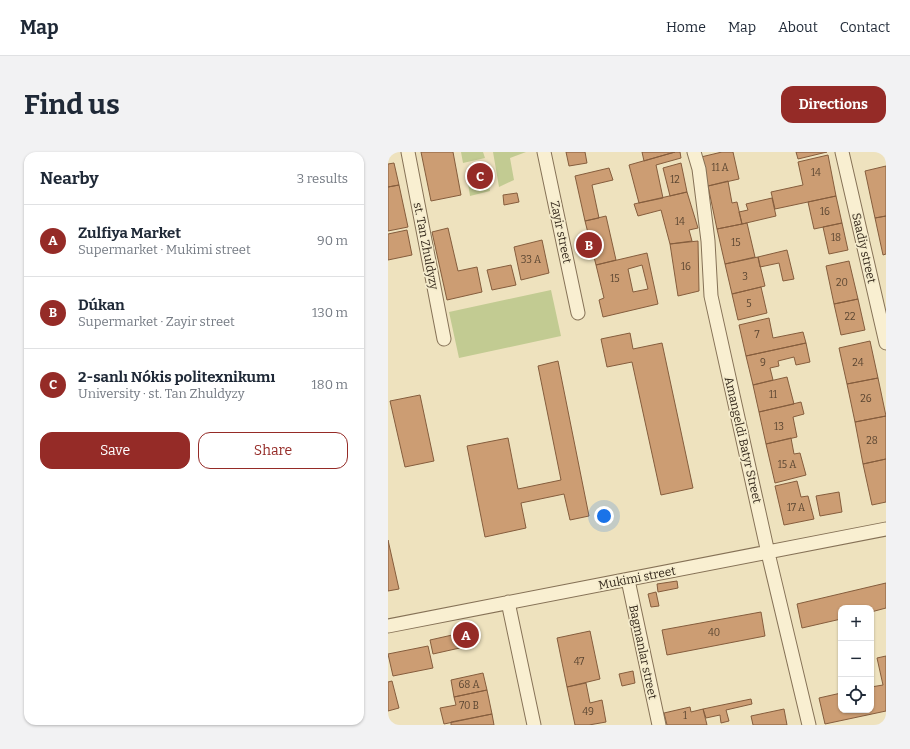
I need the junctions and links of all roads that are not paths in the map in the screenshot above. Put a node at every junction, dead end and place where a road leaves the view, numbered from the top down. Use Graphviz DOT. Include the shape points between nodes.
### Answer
graph roads {
  1 [pos="408,152"];
  2 [pos="544,152"];
  3 [pos="694,152"];
  4 [pos="842,152"];
  5 [pos="578,313"];
  6 [pos="444,340"];
  7 [pos="886,343"];
  8 [pos="886,529"];
  9 [pos="768,553"];
  10 [pos="628,580"];
  11 [pos="508,602"];
  12 [pos="388,626"];
  13 [pos="534,725"];
  14 [pos="659,725"];
  15 [pos="809,725"];
  1 -- 6 [label="street, st. Tan Zhuldyzy"];
  2 -- 5 [label="street, Zayir street"];
  3 -- 9 [label="street, Amangeldi Batyr Street" via="699,169 708,241 711,296"];
  4 -- 7 [label="street, Saadiy street"];
  8 -- 9 [label="street, Mukimi street"];
  9 -- 10 [label="street, Mukimi street"];
  9 -- 15 [label="street, Amangeldi Batyr Street"];
  10 -- 11 [label="street, Mukimi street"];
  10 -- 14 [label="street, Bagmanlar street"];
  11 -- 12 [label="street, Mukimi street"];
  11 -- 13 [label="street"];
}
